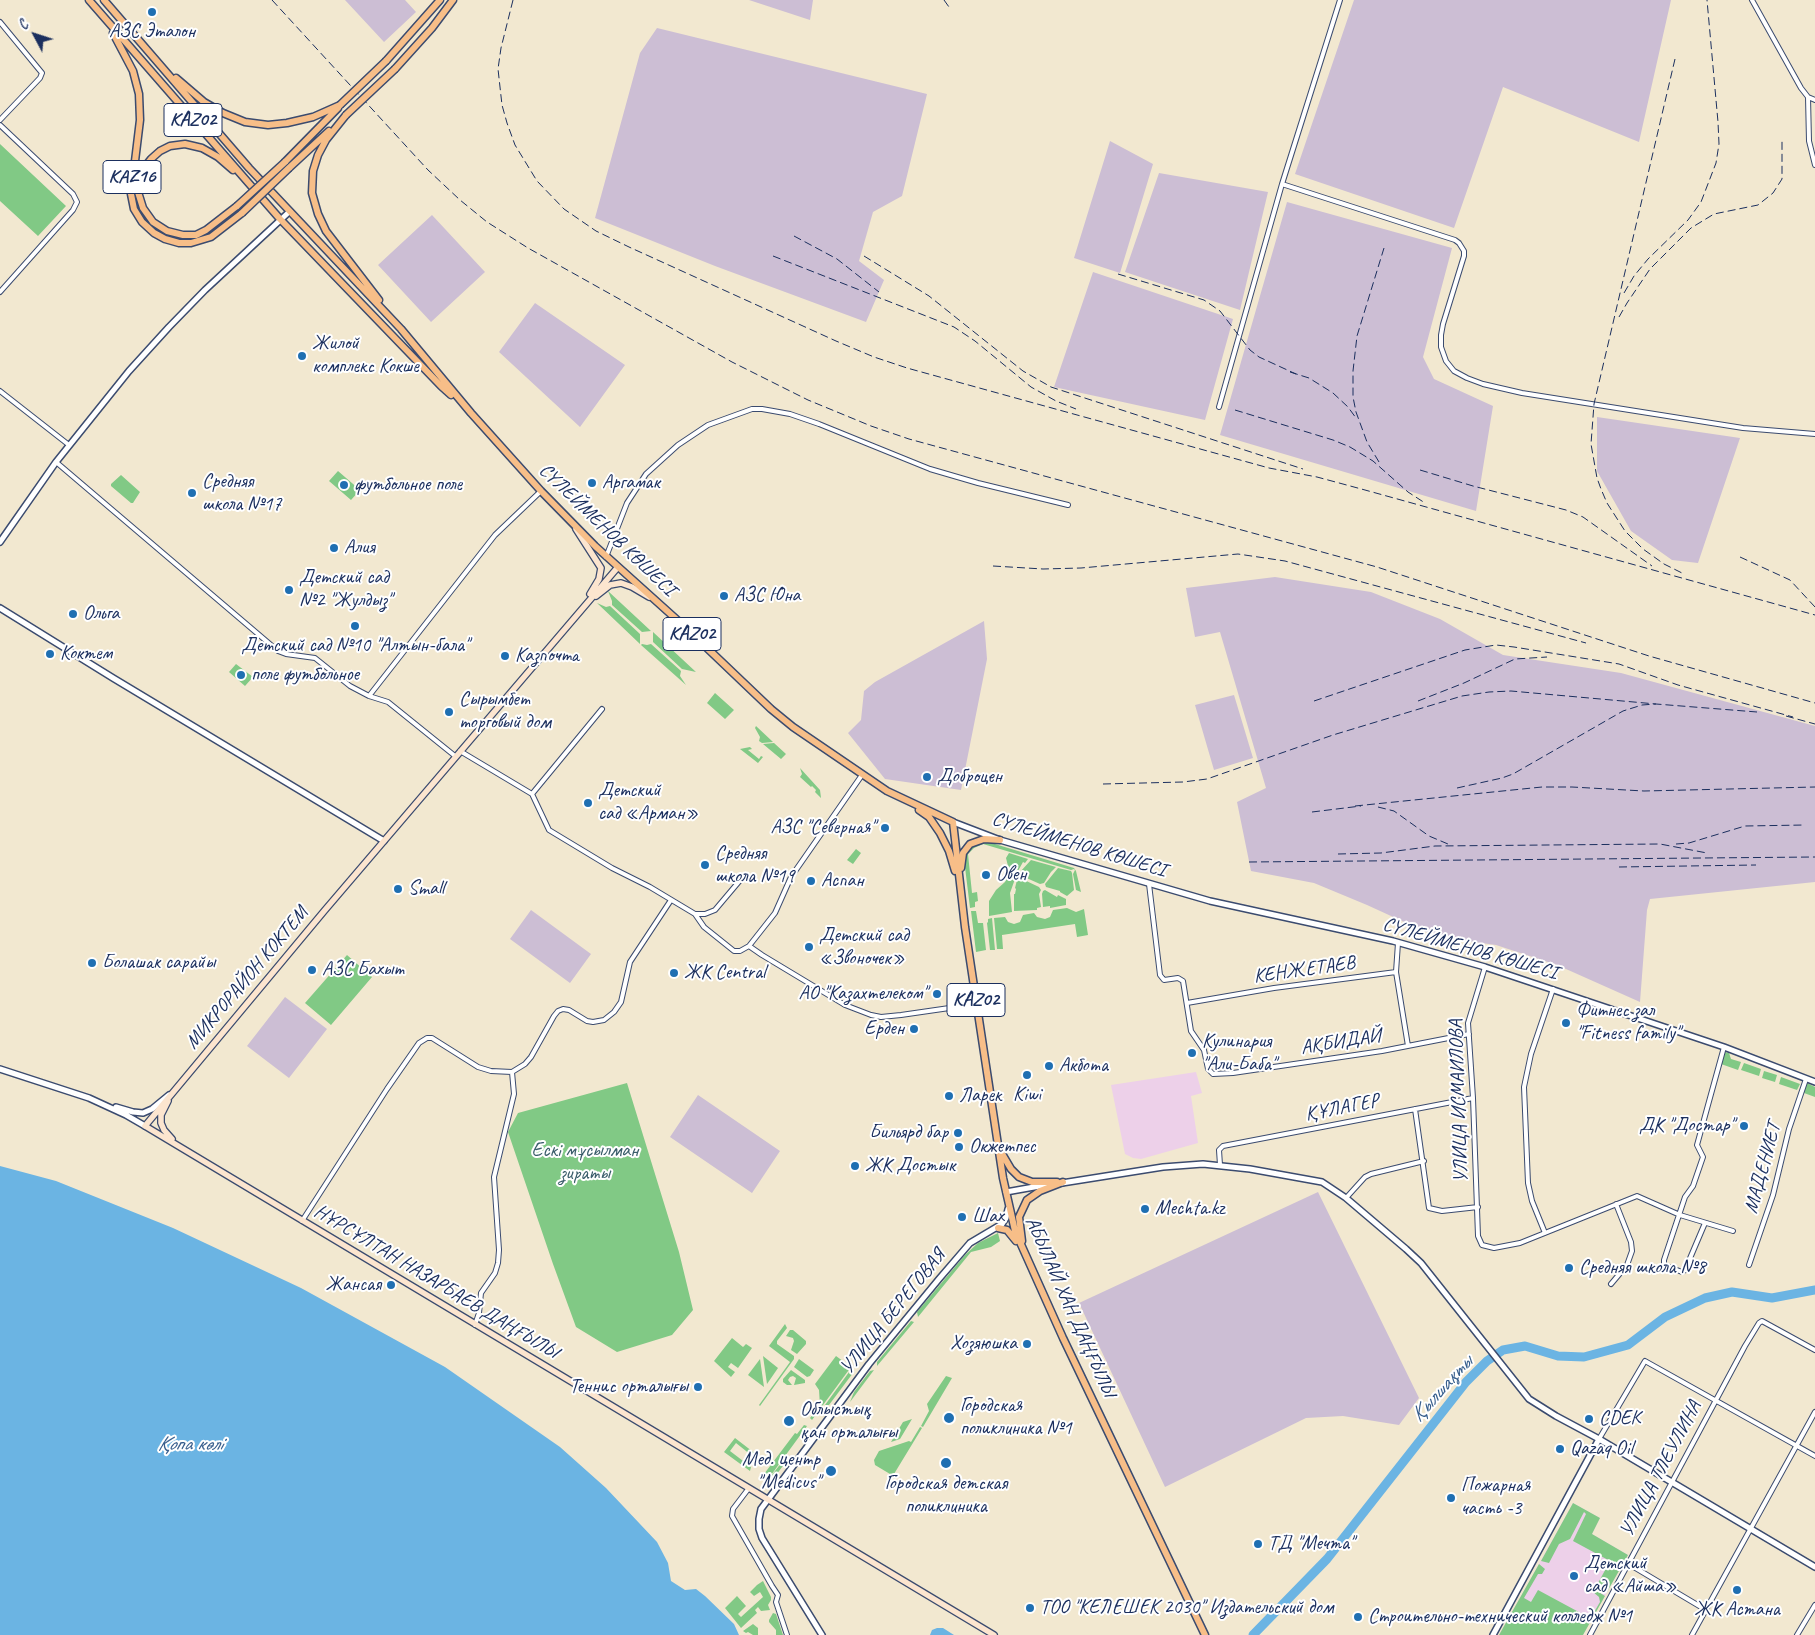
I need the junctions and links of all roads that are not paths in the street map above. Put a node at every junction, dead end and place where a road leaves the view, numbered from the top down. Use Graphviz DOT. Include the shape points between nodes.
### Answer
graph roads {
  1 [pos="89,0"];
  2 [pos="104,0"];
  3 [pos="434,0"];
  4 [pos="440,0"];
  5 [pos="453,0"];
  6 [pos="1340,0"];
  7 [pos="1752,0"];
  8 [pos="106,20"];
  9 [pos="423,21"];
  10 [pos="0,22"];
  11 [pos="162,68"];
  12 [pos="1808,97"];
  13 [pos="1815,100"];
  14 [pos="340,105"];
  15 [pos="346,115"];
  16 [pos="0,120"];
  17 [pos="0,125"];
  18 [pos="1815,165"];
  19 [pos="248,182"];
  20 [pos="1282,184"];
  21 [pos="289,212"];
  22 [pos="280,219"];
  23 [pos="0,292"];
  24 [pos="401,329"];
  25 [pos="448,389"];
  26 [pos="0,393"];
  27 [pos="1219,407"];
  28 [pos="1815,434"];
  29 [pos="69,445"];
  30 [pos="56,462"];
  31 [pos="541,491"];
  32 [pos="1068,505"];
  33 [pos="569,520"];
  34 [pos="0,542"];
  35 [pos="606,557"];
  36 [pos="618,567"];
  37 [pos="657,602"];
  38 [pos="0,608"];
  39 [pos="580,611"];
  40 [pos="369,696"];
  41 [pos="602,709"];
  42 [pos="458,754"];
  43 [pos="862,774"];
  44 [pos="532,794"];
  45 [pos="897,795"];
  46 [pos="953,822"];
  47 [pos="1000,840"];
  48 [pos="384,841"];
  49 [pos="742,878"];
  50 [pos="1149,884"];
  51 [pos="960,889"];
  52 [pos="671,900"];
  53 [pos="695,914"];
  54 [pos="1398,943"];
  55 [pos="749,946"];
  56 [pos="1485,967"];
  57 [pos="1396,972"];
  58 [pos="1552,989"];
  59 [pos="1187,1003"];
  60 [pos="977,1004"];
  61 [pos="1468,1034"];
  62 [pos="1408,1046"];
  63 [pos="1724,1047"];
  64 [pos="0,1069"];
  65 [pos="512,1072"];
  66 [pos="1806,1079"];
  67 [pos="1815,1082"];
  68 [pos="175,1090"];
  69 [pos="1473,1098"];
  70 [pos="102,1103"];
  71 [pos="1415,1109"];
  72 [pos="145,1126"];
  73 [pos="996,1137"];
  74 [pos="183,1149"];
  75 [pos="1424,1162"];
  76 [pos="1220,1165"];
  77 [pos="1063,1182"];
  78 [pos="1006,1192"];
  79 [pos="1346,1198"];
  80 [pos="1616,1204"];
  81 [pos="1008,1205"];
  82 [pos="1478,1207"];
  83 [pos="1680,1215"];
  84 [pos="302,1221"];
  85 [pos="1704,1223"];
  86 [pos="998,1228"];
  87 [pos="1733,1232"];
  88 [pos="1544,1234"];
  89 [pos="1025,1254"];
  90 [pos="1749,1265"];
  91 [pos="1611,1284"];
  92 [pos="475,1324"];
  93 [pos="1815,1350"];
  94 [pos="1716,1399"];
  95 [pos="1815,1412"];
  96 [pos="1599,1439"];
  97 [pos="1797,1445"];
  98 [pos="1815,1456"];
  99 [pos="1671,1482"];
  100 [pos="749,1488"];
  101 [pos="767,1498"];
  102 [pos="1751,1529"];
  103 [pos="1627,1563"];
  104 [pos="1815,1567"];
  105 [pos="1815,1605"];
  106 [pos="1706,1610"];
  107 [pos="787,1635"];
  108 [pos="822,1635"];
  109 [pos="994,1635"];
  110 [pos="1206,1635"];
  111 [pos="1492,1635"];
  112 [pos="1590,1635"];
  113 [pos="1692,1635"];
  114 [pos="1797,1635"];
  1 -- 8 [label="highway, KАZ02"];
  2 -- 11 [label="highway, KАZ02"];
  3 -- 9 [label="street"];
  4 -- 9 [label="highway, KAZ16"];
  5 -- 15 [label="highway, KAZ16, bridge" via="395,69"];
  6 -- 20 [label="street"];
  7 -- 12 [label="street"];
  8 -- 15 [label="highway, KAZ16, bridge" via="129,61 139,94 140,120 132,204 138,217 157,236 191,244 211,237 242,213"];
  8 -- 19 [label="highway, KАZ02"];
  9 -- 14 [label="highway, KAZ16, bridge"];
  10 -- 16 [label="street" via="42,73"];
  11 -- 14 [label="highway, KAZ16" via="204,102 245,122 287,123"];
  11 -- 21 [label="highway, KАZ02"];
  12 -- 13 [label="street"];
  12 -- 18 [label="street" via="1809,141"];
  14 -- 19 [label="highway, KAZ16, bridge" via="237,206 202,233 190,236 157,226 143,208 138,192 141,175 151,159 170,146 184,144 210,151"];
  15 -- 24 [label="highway, KAZ16" via="326,140 315,162 312,182 314,204 330,236"];
  17 -- 23 [label="street" via="73,194 77,202"];
  19 -- 22 [label="highway, KАZ02"];
  20 -- 27 [label="street"];
  20 -- 28 [label="street" via="1459,243 1464,251 1463,262 1443,324 1441,347 1454,371 1467,378 1522,393 1714,424"];
  21 -- 22 [label="street"];
  21 -- 24 [label="highway, KАZ02"];
  22 -- 25 [label="highway, KАZ02"];
  22 -- 29 [label="street" via="169,327"];
  24 -- 25 [label="highway, KАZ02"];
  25 -- 31 [label="highway, СҮЛЕЙМЕНОВ КӨШЕСІ / KАZ02"];
  26 -- 29 [label="street"];
  29 -- 30 [label="street"];
  30 -- 34 [label="street"];
  30 -- 40 [label="street" via="278,651 315,658"];
  31 -- 33 [label="highway, СҮЛЕЙМЕНОВ КӨШЕСІ / KАZ02"];
  31 -- 40 [label="street" via="495,535"];
  32 -- 35 [label="street" via="930,468 790,414 752,409 708,425 678,445 646,474 627,502"];
  33 -- 35 [label="highway, СҮЛЕЙМЕНОВ КӨШЕСІ / KАZ02"];
  33 -- 39 [label="main road" via="598,561 601,571 600,579"];
  35 -- 36 [label="highway, СҮЛЕЙМЕНОВ КӨШЕСІ / KАZ02"];
  36 -- 37 [label="highway, СҮЛЕЙМЕНОВ КӨШЕСІ / KАZ02"];
  36 -- 39 [label="main road"];
  37 -- 39 [label="main road" via="632,587 615,583"];
  37 -- 43 [label="highway, СҮЛЕЙМЕНОВ КӨШЕСІ / KАZ02" via="771,709"];
  38 -- 48 [label="street"];
  39 -- 42 [label="main road, МИКРОРАЙОН КОКТЕМ"];
  40 -- 42 [label="street" via="388,702"];
  41 -- 44 [label="street"];
  42 -- 44 [label="street"];
  42 -- 48 [label="main road, МИКРОРАЙОН КОКТЕМ"];
  43 -- 45 [label="highway, СҮЛЕЙМЕНОВ КӨШЕСІ / KАZ02"];
  43 -- 55 [label="street" via="792,877 776,913"];
  44 -- 52 [label="street" via="548,830"];
  45 -- 46 [label="highway, СҮЛЕЙМЕНОВ КӨШЕСІ / KАZ02"];
  45 -- 51 [label="highway, KАZ02" via="933,822 949,851"];
  46 -- 47 [label="street, СҮЛЕЙМЕНОВ КӨШЕСІ"];
  46 -- 51 [label="highway, АБЫЛАЙ ХАН ДАҢҒЫЛЫ / KАZ02"];
  47 -- 50 [label="street, СҮЛЕЙМЕНОВ КӨШЕСІ"];
  47 -- 51 [label="highway" via="980,839 968,846 961,861"];
  48 -- 68 [label="main road, МИКРОРАЙОН КОКТЕМ"];
  49 -- 53 [label="street" via="715,910"];
  50 -- 54 [label="street, СҮЛЕЙМЕНОВ КӨШЕСІ" via="1239,908"];
  50 -- 59 [label="street" via="1160,975 1164,980 1183,980"];
  51 -- 60 [label="highway, АБЫЛАЙ ХАН ДАҢҒЫЛЫ / KАZ02"];
  52 -- 53 [label="street"];
  52 -- 65 [label="street" via="630,962 623,996 610,1017 593,1022 569,1010 558,1011 532,1057"];
  53 -- 55 [label="street" via="704,927 734,951"];
  54 -- 56 [label="street, СҮЛЕЙМЕНОВ КӨШЕСІ"];
  54 -- 57 [label="street"];
  55 -- 60 [label="street" via="845,1006 871,1015 901,1015"];
  56 -- 58 [label="street, СҮЛЕЙМЕНОВ КӨШЕСІ"];
  56 -- 61 [label="street, УЛИЦА ИСМАИЛОВА" via="1469,1016"];
  57 -- 59 [label="street, КЕНЖЕТАЕВ"];
  57 -- 62 [label="street"];
  58 -- 63 [label="street, СҮЛЕЙМЕНОВ КӨШЕСІ"];
  58 -- 88 [label="street" via="1524,1087 1528,1184"];
  59 -- 62 [label="street, АҚБИДАЙ" via="1192,1031 1213,1074"];
  60 -- 73 [label="highway, АБЫЛАЙ ХАН ДАҢҒЫЛЫ / KАZ02"];
  61 -- 62 [label="street, АҚБИДАЙ"];
  61 -- 69 [label="street, УЛИЦА ИСМАИЛОВА"];
  63 -- 66 [label="street, СҮЛЕЙМЕНОВ КӨШЕСІ"];
  63 -- 83 [label="street" via="1697,1145 1702,1157"];
  64 -- 70 [label="street"];
  65 -- 84 [label="street" via="491,1071 478,1066 432,1038 419,1043"];
  65 -- 92 [label="street" via="514,1094 494,1177 498,1263 481,1293"];
  66 -- 67 [label="street, СҮЛЕЙМЕНОВ КӨШЕСІ"];
  66 -- 90 [label="street, МАДЕНИЕТ" via="1788,1129 1773,1196"];
  68 -- 70 [label="street" via="143,1112"];
  68 -- 72 [label="main road, МИКРОРАЙОН КОКТЕМ"];
  68 -- 74 [label="main road" via="163,1110 161,1124"];
  69 -- 71 [label="street, ҚҰЛАГЕР"];
  69 -- 82 [label="street, УЛИЦА ИСМАИЛОВА"];
  70 -- 72 [label="street"];
  71 -- 75 [label="street"];
  71 -- 76 [label="street, ҚҰЛАГЕР" via="1223,1146 1219,1152"];
  72 -- 74 [label="main road, НҰРСҰЛТАН НАЗАРБАЕВ ДАҢҒЫЛЫ"];
  73 -- 77 [label="highway" via="1005,1161 1019,1176 1032,1182"];
  73 -- 78 [label="highway, АБЫЛАЙ ХАН ДАҢҒЫЛЫ / KАZ02"];
  74 -- 84 [label="main road, НҰРСҰЛТАН НАЗАРБАЕВ ДАҢҒЫЛЫ"];
  75 -- 79 [label="street" via="1371,1174"];
  75 -- 82 [label="street" via="1429,1208 1442,1211"];
  76 -- 77 [label="street" via="1163,1167"];
  76 -- 79 [label="street" via="1314,1179"];
  77 -- 78 [label="street"];
  77 -- 89 [label="highway" via="1035,1194 1024,1206 1019,1222"];
  78 -- 81 [label="highway, АБЫЛАЙ ХАН ДАҢҒЫЛЫ / KАZ02"];
  79 -- 96 [label="street" via="1421,1263 1525,1394"];
  80 -- 83 [label="street" via="1638,1196"];
  80 -- 88 [label="street"];
  80 -- 91 [label="street" via="1632,1251 1627,1265"];
  81 -- 86 [label="street" via="1006,1218"];
  81 -- 89 [label="highway, АБЫЛАЙ ХАН ДАҢҒЫЛЫ / KАZ02"];
  82 -- 88 [label="street, УЛИЦА ИСМАИЛОВА" via="1478,1236 1487,1248 1520,1243"];
  83 -- 85 [label="street"];
  83 -- 85 [label="street" via="1664,1263 1682,1272 1686,1270"];
  84 -- 92 [label="main road, НҰРСҰЛТАН НАЗАРБАЕВ ДАҢҒЫЛЫ"];
  85 -- 87 [label="street"];
  86 -- 89 [label="highway" via="1009,1232"];
  86 -- 101 [label="street, УЛИЦА БЕРЕГОВАЯ" via="963,1250 874,1357"];
  89 -- 110 [label="highway, АБЫЛАЙ ХАН ДАҢҒЫЛЫ / KАZ02"];
  92 -- 100 [label="main road, НҰРСҰЛТАН НАЗАРБАЕВ ДАҢҒЫЛЫ"];
  93 -- 94 [label="street, УЛИЦА ТЛЕУЛИНА" via="1762,1321"];
  94 -- 96 [label="street" via="1645,1361"];
  94 -- 97 [label="street"];
  94 -- 99 [label="street, УЛИЦА ТЛЕУЛИНА"];
  95 -- 97 [label="street"];
  96 -- 99 [label="street"];
  96 -- 111 [label="street"];
  97 -- 98 [label="street"];
  97 -- 102 [label="street"];
  99 -- 102 [label="street"];
  99 -- 103 [label="street, УЛИЦА ТЛЕУЛИНА"];
  100 -- 101 [label="main road, НҰРСҰЛТАН НАЗАРБАЕВ ДАҢҒЫЛЫ"];
  100 -- 107 [label="street" via="733,1509 732,1516 778,1595 776,1602"];
  101 -- 108 [label="street, УЛИЦА БЕРЕГОВАЯ" via="758,1519 762,1538"];
  101 -- 109 [label="main road, НҰРСҰЛТАН НАЗАРБАЕВ ДАҢҒЫЛЫ"];
  102 -- 104 [label="street"];
  102 -- 106 [label="street"];
  103 -- 106 [label="street"];
  103 -- 112 [label="street, УЛИЦА ТЛЕУЛИНА"];
  105 -- 114 [label="street"];
  106 -- 113 [label="street"];
}
